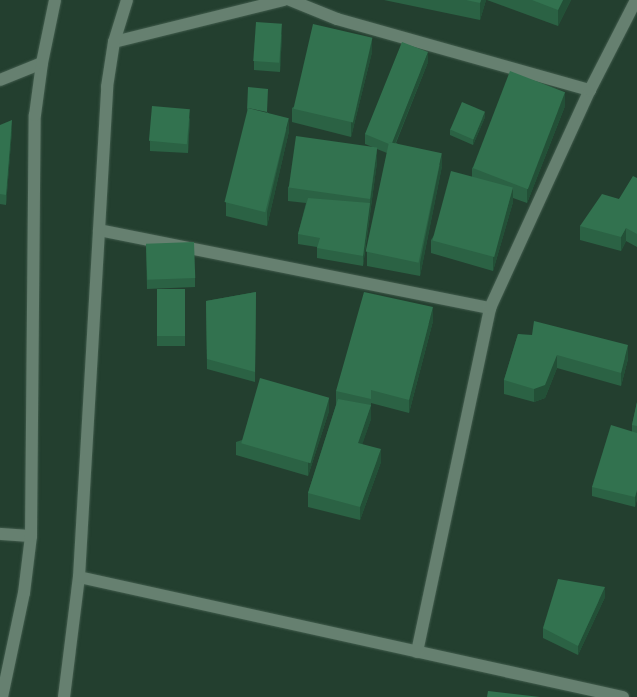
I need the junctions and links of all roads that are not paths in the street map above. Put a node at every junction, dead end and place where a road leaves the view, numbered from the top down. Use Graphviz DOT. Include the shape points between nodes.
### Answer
graph roads {
  1 [pos="55,0"];
  2 [pos="127,0"];
  3 [pos="284,0"];
  4 [pos="290,0"];
  5 [pos="636,0"];
  6 [pos="114,42"];
  7 [pos="42,63"];
  8 [pos="0,80"];
  9 [pos="590,90"];
  10 [pos="99,230"];
  11 [pos="490,308"];
  12 [pos="0,534"];
  13 [pos="31,536"];
  14 [pos="79,577"];
  15 [pos="417,652"];
  16 [pos="2,697"];
  17 [pos="64,697"];
  18 [pos="623,697"];
  1 -- 7 [label="street"];
  2 -- 6 [label="street"];
  3 -- 6 [label="street"];
  4 -- 9 [label="street" via="337,19"];
  5 -- 9 [label="street"];
  6 -- 10 [label="street" via="107,87"];
  7 -- 8 [label="street"];
  7 -- 13 [label="street" via="35,115"];
  9 -- 11 [label="street"];
  10 -- 11 [label="street"];
  10 -- 14 [label="street"];
  11 -- 15 [label="street"];
  12 -- 13 [label="street"];
  13 -- 16 [label="street" via="24,593"];
  14 -- 15 [label="street"];
  14 -- 17 [label="street"];
  15 -- 18 [label="street"];
}
